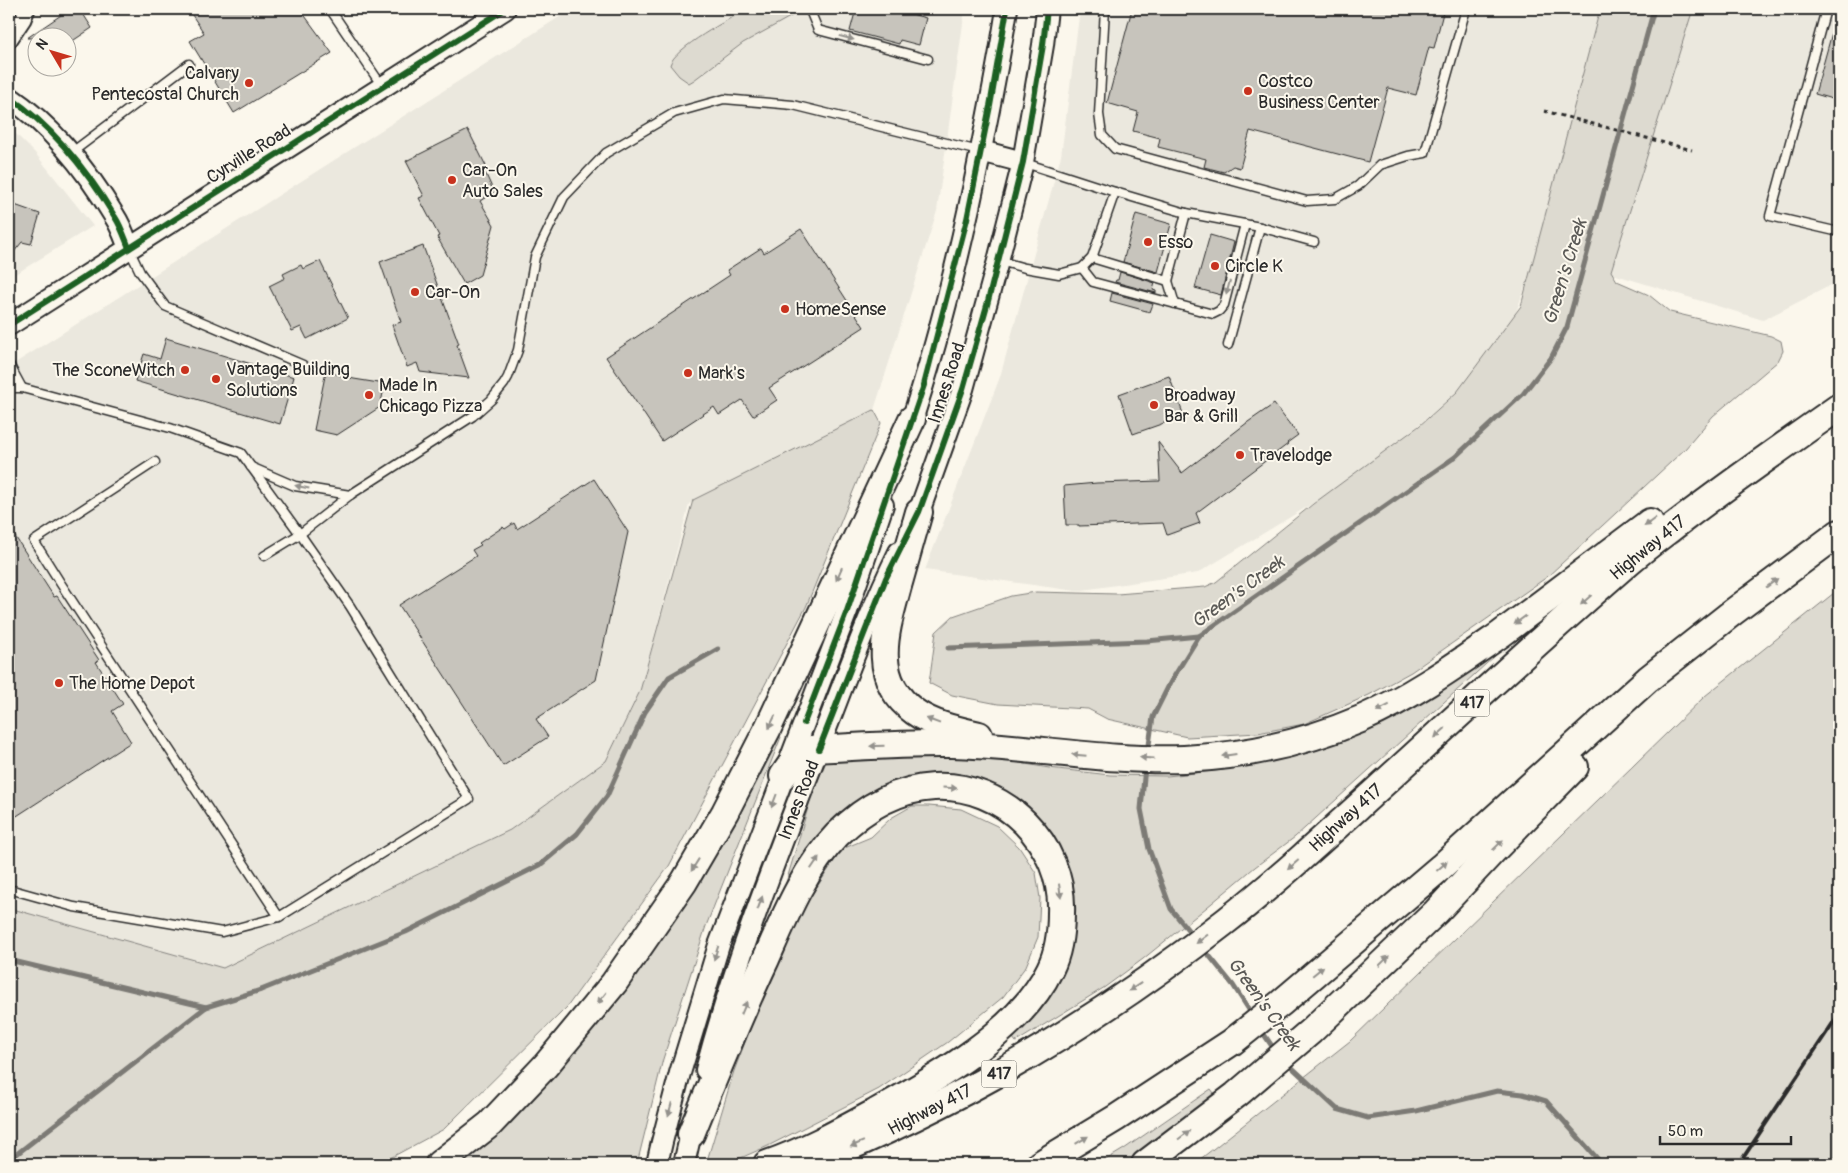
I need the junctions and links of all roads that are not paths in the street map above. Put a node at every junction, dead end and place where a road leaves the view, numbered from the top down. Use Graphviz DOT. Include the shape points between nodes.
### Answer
graph roads {
  1 [pos="27,9"];
  2 [pos="330,9"];
  3 [pos="505,9"];
  4 [pos="1007,9"];
  5 [pos="1047,9"];
  6 [pos="1106,9"];
  7 [pos="1466,9"];
  8 [pos="1826,9"];
  9 [pos="811,13"];
  10 [pos="9,40"];
  11 [pos="928,59"];
  12 [pos="190,64"];
  13 [pos="383,87"];
  14 [pos="9,97"];
  15 [pos="981,151"];
  16 [pos="70,153"];
  17 [pos="1022,162"];
  18 [pos="1115,192"];
  19 [pos="1186,213"];
  20 [pos="1245,224"];
  21 [pos="1260,227"];
  22 [pos="1839,232"];
  23 [pos="1314,242"];
  24 [pos="129,248"];
  25 [pos="1092,258"];
  26 [pos="998,261"];
  27 [pos="1082,268"];
  28 [pos="1168,281"];
  29 [pos="1175,304"];
  30 [pos="9,325"];
  31 [pos="1228,345"];
  32 [pos="9,364"];
  33 [pos="303,365"];
  34 [pos="9,388"];
  35 [pos="22,388"];
  36 [pos="1839,406"];
  37 [pos="912,419"];
  38 [pos="155,462"];
  39 [pos="251,467"];
  40 [pos="350,496"];
  41 [pos="919,512"];
  42 [pos="1839,533"];
  43 [pos="300,534"];
  44 [pos="264,556"];
  45 [pos="1733,612"];
  46 [pos="819,749"];
  47 [pos="1048,752"];
  48 [pos="783,776"];
  49 [pos="9,889"];
  50 [pos="279,917"];
  51 [pos="691,1134"];
  52 [pos="439,1164"];
  53 [pos="657,1164"];
  54 [pos="684,1164"];
  55 [pos="766,1164"];
  56 [pos="809,1164"];
  57 [pos="1040,1164"];
  58 [pos="1145,1164"];
  1 -- 10 [label="street"];
  2 -- 13 [label="lane"];
  3 -- 13 [label="main road, Cyrville Road"];
  4 -- 15 [label="main road, Innes Road"];
  5 -- 17 [label="main road, Innes Road"];
  6 -- 7 [label="lane" via="1099,114 1102,135 1116,149 1307,201 1335,199 1358,186 1380,165 1426,153"];
  8 -- 22 [label="lane" via="1770,216"];
  9 -- 11 [label="lane, one-way" via="818,30"];
  12 -- 16 [label="lane"];
  13 -- 24 [label="main road, Cyrville Road"];
  14 -- 16 [label="main road" via="26,108"];
  15 -- 17 [label="main road"];
  15 -- 37 [label="main road, Innes Road" via="960,251"];
  15 -- 40 [label="lane" via="793,105 724,99 674,113 606,153 564,196 535,257 518,350 504,384 491,400 473,416"];
  16 -- 24 [label="main road" via="116,218"];
  17 -- 18 [label="lane"];
  17 -- 26 [label="main road, Innes Road"];
  18 -- 19 [label="lane"];
  18 -- 25 [label="lane"];
  19 -- 20 [label="lane"];
  19 -- 28 [label="lane"];
  20 -- 21 [label="lane"];
  20 -- 29 [label="lane, one-way" via="1224,305 1219,311 1213,314"];
  21 -- 23 [label="lane"];
  21 -- 31 [label="lane"];
  24 -- 30 [label="main road, Cyrville Road"];
  24 -- 33 [label="lane" via="140,272 165,306"];
  25 -- 27 [label="lane"];
  25 -- 28 [label="lane"];
  26 -- 27 [label="lane" via="1059,274"];
  26 -- 41 [label="main road, Innes Road" via="963,389"];
  27 -- 29 [label="lane" via="1093,282"];
  28 -- 29 [label="lane"];
  32 -- 35 [label="lane"];
  34 -- 35 [label="lane"];
  35 -- 39 [label="lane" via="179,432 240,453"];
  36 -- 47 [label="highway, one-way" via="1748,452 1465,659 1405,696 1359,719 1289,743 1225,756 1184,759"];
  36 -- 56 [label="highway, Highway 417 / 417, one-way" via="1634,557 1320,841 1176,960 1070,1031 976,1087 899,1126"];
  37 -- 48 [label="main road, Innes Road" via="847,611"];
  37 -- 52 [label="highway, one-way" via="768,728 684,882 614,983 546,1065 490,1124"];
  38 -- 50 [label="lane" via="34,541"];
  40 -- 39 [label="lane, one-way" via="295,486"];
  39 -- 43 [label="lane"];
  40 -- 43 [label="lane"];
  41 -- 46 [label="main road, Innes Road" via="886,578"];
  47 -- 41 [label="highway, one-way" via="951,728 925,718 908,706 893,687 885,666 884,642"];
  45 -- 42 [label="highway, one-way"];
  43 -- 44 [label="lane"];
  43 -- 50 [label="lane" via="350,606 469,799"];
  57 -- 45 [label="highway, one-way" via="1232,1042 1281,1003 1441,867 1648,679"];
  58 -- 45 [label="highway, one-way" via="1263,1074 1311,1032 1436,912"];
  47 -- 46 [label="highway, one-way" via="952,744"];
  46 -- 48 [label="highway" via="811,749 796,757"];
  51 -- 46 [label="main road, Innes Road, one-way" via="727,999"];
  48 -- 53 [label="main road, Innes Road, one-way" via="716,953"];
  49 -- 50 [label="lane" via="74,907 222,932"];
  51 -- 54 [label="main road, Innes Road"];
  51 -- 55 [label="highway, one-way" via="788,911 816,861 847,826 884,800 909,791 935,787 977,793 1019,816 1038,836 1052,862 1062,903 1055,958 1033,997 1007,1025 939,1075 837,1133"];
}
